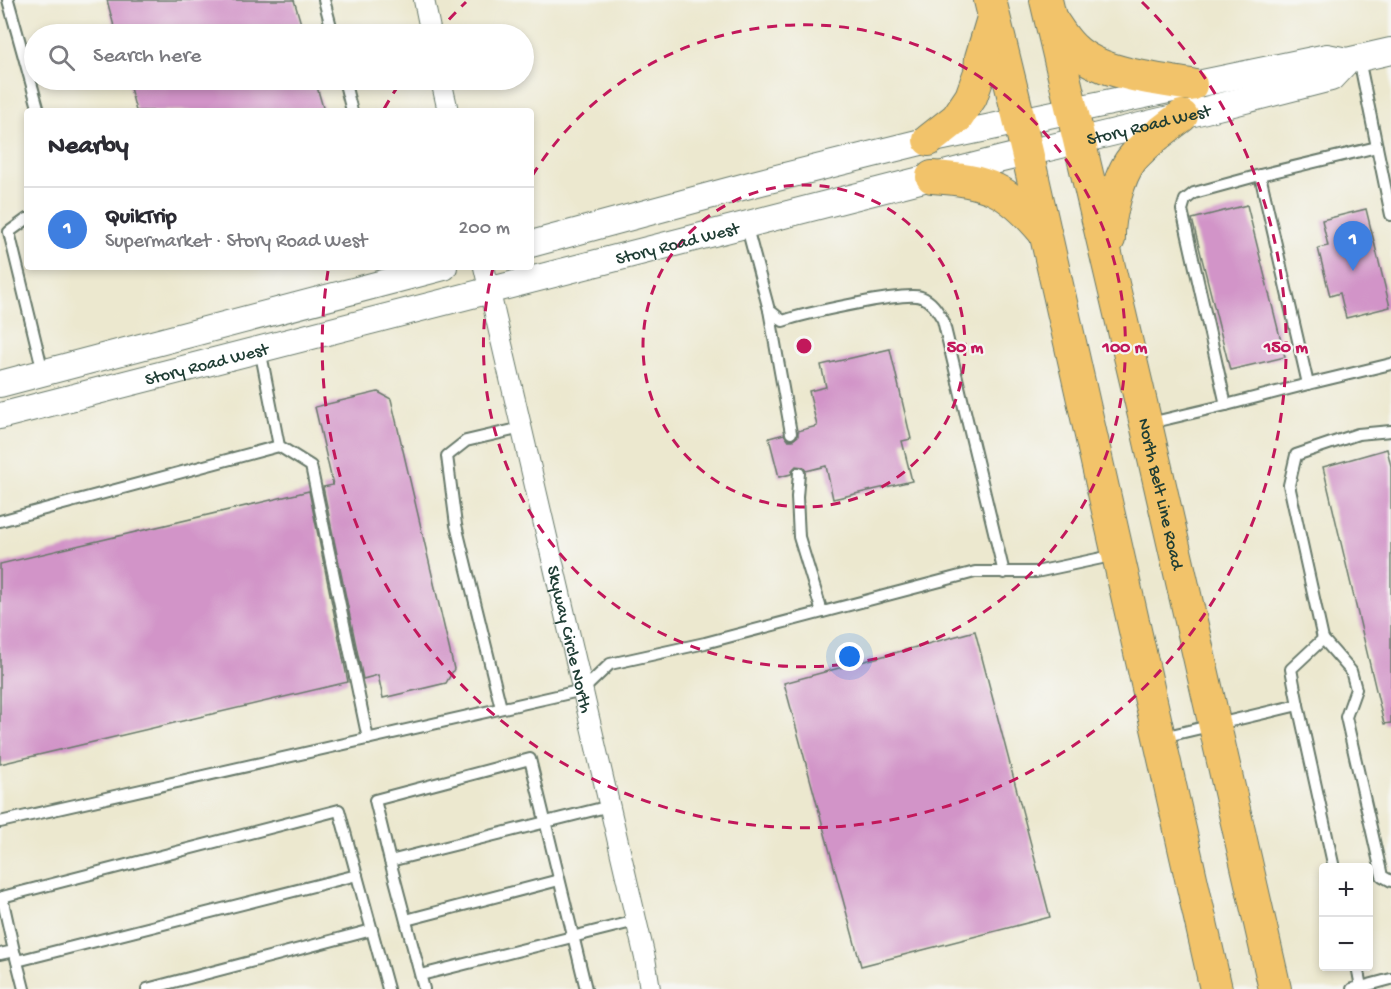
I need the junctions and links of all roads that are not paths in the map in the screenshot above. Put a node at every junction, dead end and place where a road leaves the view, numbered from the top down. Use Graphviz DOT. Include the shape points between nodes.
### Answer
graph roads {
  1 [pos="8,0"];
  2 [pos="324,0"];
  3 [pos="424,0"];
  4 [pos="992,7"];
  5 [pos="1049,10"];
  6 [pos="330,24"];
  7 [pos="429,24"];
  8 [pos="1391,51"];
  9 [pos="24,57"];
  10 [pos="1353,60"];
  11 [pos="1191,85"];
  12 [pos="33,90"];
  13 [pos="347,90"];
  14 [pos="443,90"];
  15 [pos="38,108"];
  16 [pos="351,108"];
  17 [pos="447,108"];
  18 [pos="1072,109"];
  19 [pos="1182,116"];
  20 [pos="1019,120"];
  21 [pos="929,140"];
  22 [pos="1080,140"];
  23 [pos="1377,147"];
  24 [pos="1027,153"];
  25 [pos="1260,175"];
  26 [pos="932,177"];
  27 [pos="1391,215"];
  28 [pos="24,221"];
  29 [pos="745,224"];
  30 [pos="1044,232"];
  31 [pos="534,243"];
  32 [pos="422,270"];
  33 [pos="484,270"];
  34 [pos="392,274"];
  35 [pos="1111,276"];
  36 [pos="490,291"];
  37 [pos="769,310"];
  38 [pos="260,349"];
  39 [pos="1391,364"];
  40 [pos="43,373"];
  41 [pos="0,384"];
  42 [pos="1308,384"];
  43 [pos="1226,405"];
  44 [pos="0,416"];
  45 [pos="1146,424"];
  46 [pos="522,428"];
  47 [pos="1391,431"];
  48 [pos="791,433"];
  49 [pos="279,446"];
  50 [pos="799,473"];
  51 [pos="0,520"];
  52 [pos="1118,554"];
  53 [pos="1004,573"];
  54 [pos="822,612"];
  55 [pos="1323,639"];
  56 [pos="583,690"];
  57 [pos="1298,705"];
  58 [pos="501,708"];
  59 [pos="1215,724"];
  60 [pos="1159,738"];
  61 [pos="368,739"];
  62 [pos="610,806"];
  63 [pos="0,822"];
  64 [pos="545,823"];
  65 [pos="390,861"];
  66 [pos="1333,863"];
  67 [pos="357,875"];
  68 [pos="559,880"];
  69 [pos="1391,881"];
  70 [pos="406,920"];
  71 [pos="636,921"];
  72 [pos="372,930"];
  73 [pos="572,936"];
  74 [pos="0,954"];
  75 [pos="15,956"];
  76 [pos="1356,971"];
  77 [pos="421,975"];
  78 [pos="1391,979"];
  79 [pos="1358,988"];
  80 [pos="24,989"];
  81 [pos="147,989"];
  82 [pos="387,989"];
  83 [pos="424,989"];
  84 [pos="586,989"];
  85 [pos="650,989"];
  86 [pos="1216,989"];
  87 [pos="1275,989"];
  1 -- 9 [label="lane"];
  2 -- 6 [label="lane"];
  3 -- 7 [label="street"];
  4 -- 20 [label="main road"];
  4 -- 21 [label="main road" via="980,72 971,97 957,118"];
  5 -- 11 [label="main road" via="1073,49 1099,65"];
  5 -- 18 [label="main road, North Belt Line Road"];
  8 -- 10 [label="street, Story Road West"];
  10 -- 11 [label="street, Story Road West" via="1327,57"];
  10 -- 19 [label="street, Story Road West" via="1331,78"];
  10 -- 23 [label="lane"];
  11 -- 18 [label="street, Story Road West"];
  12 -- 15 [label="lane"];
  13 -- 16 [label="lane"];
  14 -- 17 [label="street"];
  18 -- 20 [label="street, Story Road West"];
  18 -- 22 [label="main road, North Belt Line Road"];
  19 -- 22 [label="street, Story Road West"];
  19 -- 35 [label="main road" via="1131,160 1116,193 1109,230"];
  20 -- 21 [label="street, Story Road West"];
  20 -- 24 [label="main road"];
  21 -- 31 [label="street, Story Road West"];
  22 -- 24 [label="street, Story Road West"];
  22 -- 35 [label="main road, North Belt Line Road"];
  23 -- 25 [label="lane"];
  23 -- 27 [label="lane"];
  24 -- 26 [label="street, Story Road West"];
  24 -- 30 [label="main road"];
  25 -- 42 [label="lane"];
  25 -- 43 [label="lane" via="1194,193 1185,200 1182,210"];
  26 -- 29 [label="street, Story Road West"];
  26 -- 30 [label="main road" via="984,183 1014,200"];
  28 -- 40 [label="lane" via="9,232"];
  29 -- 36 [label="street, Story Road West"];
  29 -- 37 [label="lane"];
  30 -- 52 [label="main road"];
  32 -- 34 [label="street, Story Road West"];
  33 -- 36 [label="street, Skyway Circle North"];
  34 -- 40 [label="street, Story Road West"];
  35 -- 45 [label="main road, North Belt Line Road"];
  36 -- 38 [label="street, Story Road West"];
  36 -- 46 [label="street, Skyway Circle North"];
  37 -- 48 [label="lane"];
  37 -- 53 [label="lane" via="783,321 896,297 919,296 932,304 943,320"];
  38 -- 44 [label="street, Story Road West"];
  38 -- 49 [label="lane"];
  39 -- 42 [label="lane"];
  40 -- 41 [label="street, Story Road West"];
  42 -- 43 [label="lane"];
  43 -- 45 [label="lane"];
  45 -- 59 [label="main road, North Belt Line Road"];
  46 -- 56 [label="street, Skyway Circle North"];
  46 -- 58 [label="lane" via="465,441 447,456 456,525"];
  47 -- 55 [label="lane" via="1358,434 1296,455 1289,484"];
  49 -- 51 [label="lane"];
  49 -- 61 [label="lane" via="311,466"];
  50 -- 54 [label="lane" via="799,537"];
  52 -- 53 [label="lane" via="1036,572"];
  52 -- 60 [label="main road"];
  53 -- 54 [label="lane" via="975,572"];
  54 -- 56 [label="lane" via="610,664"];
  55 -- 57 [label="lane" via="1291,669"];
  55 -- 69 [label="lane" via="1351,671 1356,689 1346,717 1382,876"];
  56 -- 58 [label="lane"];
  56 -- 62 [label="street, Skyway Circle North"];
  57 -- 59 [label="lane"];
  57 -- 66 [label="lane"];
  58 -- 61 [label="lane"];
  59 -- 60 [label="lane"];
  59 -- 87 [label="main road, North Belt Line Road"];
  60 -- 86 [label="main road"];
  61 -- 63 [label="lane"];
  62 -- 64 [label="lane"];
  62 -- 71 [label="street, Skyway Circle North"];
  64 -- 65 [label="lane"];
  64 -- 65 [label="lane" via="530,759 375,800"];
  64 -- 68 [label="lane"];
  65 -- 70 [label="lane"];
  67 -- 72 [label="lane"];
  67 -- 75 [label="lane"];
  67 -- 75 [label="lane" via="339,810 2,897"];
  68 -- 70 [label="lane"];
  68 -- 73 [label="lane"];
  70 -- 77 [label="lane"];
  71 -- 73 [label="lane"];
  71 -- 85 [label="street, Skyway Circle North"];
  72 -- 81 [label="lane"];
  72 -- 82 [label="lane"];
  73 -- 77 [label="lane"];
  73 -- 84 [label="lane"];
  74 -- 75 [label="lane"];
  75 -- 80 [label="lane"];
  76 -- 79 [label="lane"];
  77 -- 83 [label="lane"];
  78 -- 79 [label="lane"];
}
